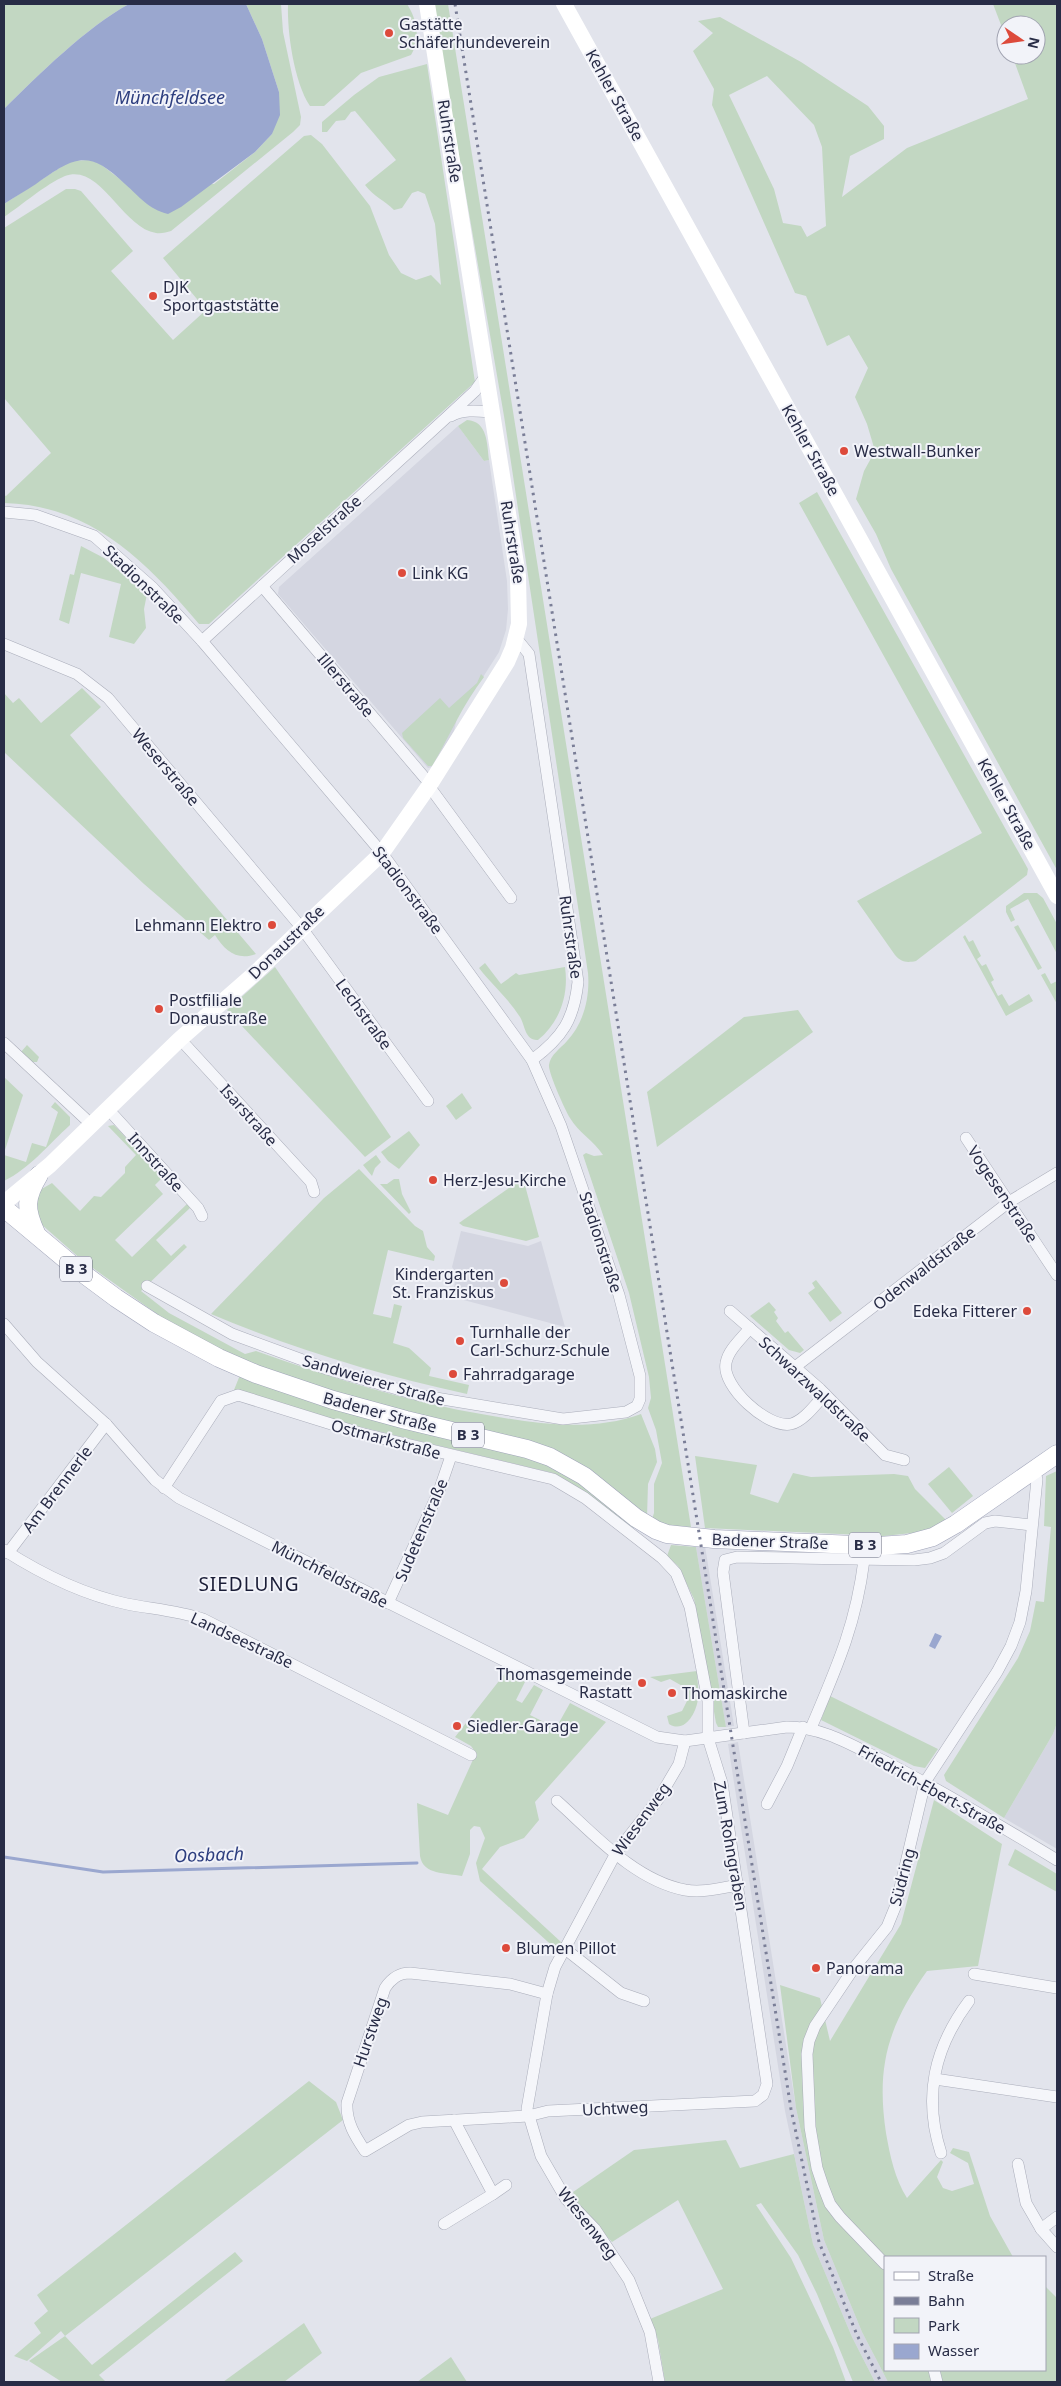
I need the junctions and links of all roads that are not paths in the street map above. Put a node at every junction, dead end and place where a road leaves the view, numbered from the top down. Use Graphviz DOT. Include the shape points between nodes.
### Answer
graph roads {
  1 [pos="427,4"];
  2 [pos="564,4"];
  3 [pos="487,374"];
  4 [pos="493,412"];
  5 [pos="447,418"];
  6 [pos="4,512"];
  7 [pos="262,586"];
  8 [pos="516,638"];
  9 [pos="202,641"];
  10 [pos="4,644"];
  11 [pos="429,785"];
  12 [pos="382,853"];
  13 [pos="1057,896"];
  14 [pos="511,898"];
  15 [pos="301,927"];
  16 [pos="180,1039"];
  17 [pos="4,1043"];
  18 [pos="532,1060"];
  19 [pos="428,1101"];
  20 [pos="108,1109"];
  21 [pos="92,1125"];
  22 [pos="966,1138"];
  23 [pos="1057,1173"];
  24 [pos="34,1179"];
  25 [pos="4,1187"];
  26 [pos="314,1192"];
  27 [pos="1009,1202"];
  28 [pos="4,1203"];
  29 [pos="4,1208"];
  30 [pos="202,1216"];
  31 [pos="38,1236"];
  32 [pos="1057,1275"];
  33 [pos="147,1286"];
  34 [pos="730,1311"];
  35 [pos="4,1324"];
  36 [pos="750,1328"];
  37 [pos="795,1367"];
  38 [pos="825,1394"];
  39 [pos="640,1399"];
  40 [pos="106,1424"];
  41 [pos="1057,1454"];
  42 [pos="451,1456"];
  43 [pos="904,1460"];
  44 [pos="1032,1470"];
  45 [pos="164,1488"];
  46 [pos="1031,1525"];
  47 [pos="6,1551"];
  48 [pos="662,1558"];
  49 [pos="864,1560"];
  50 [pos="388,1603"];
  51 [pos="807,1727"];
  52 [pos="744,1733"];
  53 [pos="708,1738"];
  54 [pos="685,1741"];
  55 [pos="471,1755"];
  56 [pos="925,1782"];
  57 [pos="557,1801"];
  58 [pos="767,1804"];
  59 [pos="616,1852"];
  60 [pos="1057,1860"];
  61 [pos="739,1885"];
  62 [pos="564,1948"];
  63 [pos="974,1974"];
  64 [pos="1057,1988"];
  65 [pos="547,1994"];
  66 [pos="644,2001"];
  67 [pos="969,2002"];
  68 [pos="935,2078"];
  69 [pos="767,2084"];
  70 [pos="1057,2097"];
  71 [pos="528,2116"];
  72 [pos="454,2120"];
  73 [pos="365,2151"];
  74 [pos="940,2153"];
  75 [pos="1018,2164"];
  76 [pos="506,2185"];
  77 [pos="493,2194"];
  78 [pos="1057,2217"];
  79 [pos="444,2224"];
  80 [pos="1041,2229"];
  81 [pos="1057,2247"];
  82 [pos="884,2263"];
  83 [pos="659,2382"];
  1 -- 3 [label="street, Ruhrstraße"];
  2 -- 13 [label="street, Kehler Straße"];
  3 -- 4 [label="street, Ruhrstraße"];
  3 -- 5 [label="street, Moselstraße" via="475,391"];
  4 -- 5 [label="street, Moselstraße" via="458,412"];
  4 -- 8 [label="street, Ruhrstraße" via="520,590"];
  5 -- 7 [label="street, Moselstraße"];
  6 -- 9 [label="street, Stadionstraße" via="35,515 94,536 153,588"];
  7 -- 9 [label="street, Moselstraße"];
  7 -- 11 [label="street, Illerstraße"];
  8 -- 11 [label="street, Donaustraße" via="502,671"];
  8 -- 18 [label="street, Ruhrstraße" via="529,654 578,982 572,1017 549,1048"];
  9 -- 12 [label="street, Stadionstraße"];
  10 -- 15 [label="street, Weserstraße" via="77,674 108,698"];
  11 -- 12 [label="street, Donaustraße"];
  11 -- 14 [label="street, Illerstraße"];
  12 -- 15 [label="street, Donaustraße"];
  12 -- 18 [label="street, Stadionstraße"];
  15 -- 16 [label="street, Donaustraße"];
  15 -- 19 [label="street, Lechstraße"];
  16 -- 20 [label="street, Donaustraße"];
  16 -- 26 [label="street, Isarstraße" via="310,1182"];
  17 -- 21 [label="street"];
  18 -- 39 [label="street, Stadionstraße" via="561,1126 610,1267 640,1376"];
  20 -- 21 [label="street, Donaustraße"];
  20 -- 30 [label="street, Innstraße"];
  21 -- 24 [label="street, Donaustraße"];
  22 -- 27 [label="street, Vogesenstraße"];
  23 -- 27 [label="street, Odenwaldstraße"];
  24 -- 25 [label="street"];
  24 -- 28 [label="street, Donaustraße"];
  24 -- 31 [label="main road" via="27,1206"];
  27 -- 32 [label="street, Vogesenstraße"];
  27 -- 37 [label="street, Odenwaldstraße"];
  29 -- 31 [label="main road, Badener Straße / B 3"];
  31 -- 44 [label="main road, Badener Straße / B 3" via="116,1298 219,1358 333,1400 550,1457 584,1476 636,1518 668,1534 878,1546 907,1544 933,1537 956,1524"];
  33 -- 39 [label="street, Sandweierer Straße" via="232,1334 326,1368 418,1395 563,1419 626,1412"];
  34 -- 36 [label="street, Schwarzwaldstraße"];
  35 -- 40 [label="street, Münchfeldstraße" via="37,1362"];
  36 -- 37 [label="street, Schwarzwaldstraße"];
  36 -- 38 [label="street" via="730,1353 725,1370 736,1391 752,1408 790,1425"];
  37 -- 38 [label="street, Schwarzwaldstraße"];
  38 -- 43 [label="street, Schwarzwaldstraße" via="886,1455"];
  40 -- 45 [label="street, Münchfeldstraße"];
  40 -- 47 [label="street, Am Brennerle"];
  41 -- 44 [label="main road, Badener Straße / B 3"];
  42 -- 45 [label="street, Ostmarkstraße" via="233,1395 221,1402"];
  42 -- 48 [label="street, Ostmarkstraße" via="553,1480 585,1498"];
  42 -- 50 [label="street, Sudetenstraße"];
  44 -- 46 [label="street, Südring" via="1036,1479"];
  45 -- 50 [label="street, Münchfeldstraße"];
  46 -- 49 [label="street" via="985,1523 944,1553 930,1558"];
  46 -- 56 [label="street, Südring" via="1026,1590 1011,1646"];
  47 -- 55 [label="street, Landseestraße" via="106,1598 180,1611 203,1619"];
  48 -- 53 [label="street, Zum Rohngraben" via="678,1577 690,1607 708,1701"];
  49 -- 51 [label="street" via="856,1612 847,1641"];
  49 -- 52 [label="street" via="725,1560 723,1572"];
  50 -- 54 [label="street, Münchfeldstraße" via="647,1732"];
  51 -- 52 [label="street, Friedrich-Ebert-Straße"];
  51 -- 56 [label="street, Friedrich-Ebert-Straße" via="832,1735"];
  51 -- 58 [label="street"];
  52 -- 53 [label="street, Friedrich-Ebert-Straße"];
  53 -- 54 [label="street, Münchfeldstraße"];
  53 -- 61 [label="street, Zum Rohngraben" via="722,1783"];
  54 -- 59 [label="street, Wiesenweg" via="679,1764 659,1798"];
  56 -- 60 [label="street, Friedrich-Ebert-Straße"];
  56 -- 82 [label="street, Südring" via="896,1905 887,1927 867,1950 815,2026 807,2054 813,2148 823,2186 830,2204 840,2217"];
  57 -- 59 [label="street"];
  59 -- 61 [label="street" via="661,1883 686,1890 703,1891"];
  59 -- 62 [label="street, Wiesenweg"];
  61 -- 69 [label="street, Zum Rohngraben"];
  62 -- 65 [label="street, Wiesenweg"];
  62 -- 66 [label="street" via="621,1994"];
  63 -- 64 [label="street"];
  65 -- 71 [label="street, Wiesenweg" via="527,2100"];
  65 -- 73 [label="street, Hurstweg" via="510,1984 434,1975 402,1973 395,1977 385,1988 347,2103 352,2132"];
  67 -- 68 [label="street" via="945,2038"];
  68 -- 70 [label="street"];
  68 -- 74 [label="street" via="932,2115"];
  69 -- 71 [label="street, Uchtweg" via="763,2095 754,2101 548,2111"];
  71 -- 72 [label="street, Uchtweg"];
  71 -- 83 [label="street, Wiesenweg" via="541,2156 566,2199 596,2230 629,2280 650,2332"];
  72 -- 73 [label="street, Uchtweg" via="409,2125"];
  72 -- 77 [label="street"];
  75 -- 80 [label="street" via="1026,2203"];
  76 -- 77 [label="street"];
  77 -- 79 [label="street"];
  78 -- 80 [label="street"];
  80 -- 81 [label="street"];
}
